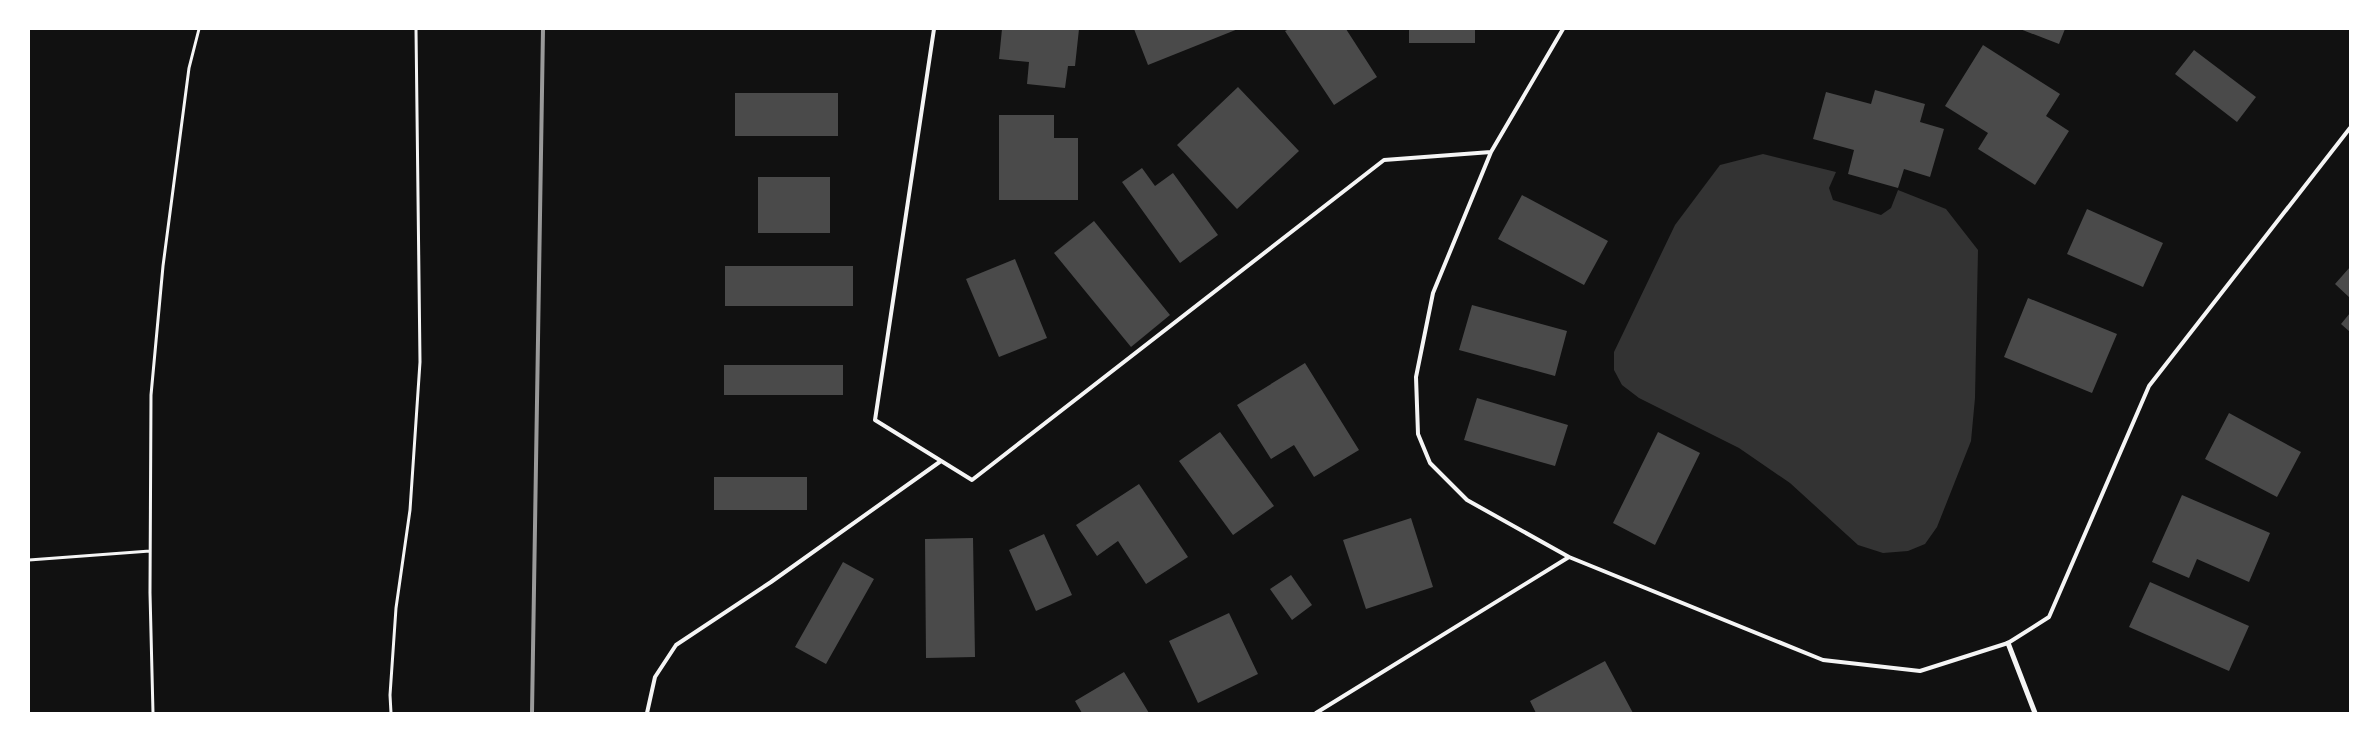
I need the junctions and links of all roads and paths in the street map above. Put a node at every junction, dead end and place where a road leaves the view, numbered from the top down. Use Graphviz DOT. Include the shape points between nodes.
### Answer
graph roads {
  1 [pos="200,29"];
  2 [pos="416,29"];
  3 [pos="934,29"];
  4 [pos="1563,29"];
  5 [pos="2350,128"];
  6 [pos="1491,152"];
  7 [pos="942,461"];
  8 [pos="150,551"];
  9 [pos="1569,558"];
  10 [pos="29,560"];
  11 [pos="2008,643"];
  12 [pos="153,713"];
  13 [pos="391,713"];
  14 [pos="647,713"];
  15 [pos="1316,713"];
  16 [pos="2035,713"];
  1 -- 8 [label="path" via="189,68 163,266 151,395"];
  2 -- 13 [label="path" via="420,362 410,510 396,608"];
  3 -- 7 [label="lane" via="875,420"];
  4 -- 6 [label="lane"];
  5 -- 11 [label="lane" via="2149,386 2049,617"];
  6 -- 7 [label="lane" via="1384,160 972,480"];
  6 -- 9 [label="lane" via="1433,293 1416,377 1418,434 1430,463 1467,500"];
  7 -- 14 [label="lane" via="676,645 655,677"];
  8 -- 10 [label="path"];
  8 -- 12 [label="path"];
  9 -- 11 [label="lane" via="1823,660 1920,671"];
  9 -- 15 [label="lane"];
  11 -- 16 [label="street"];
}
